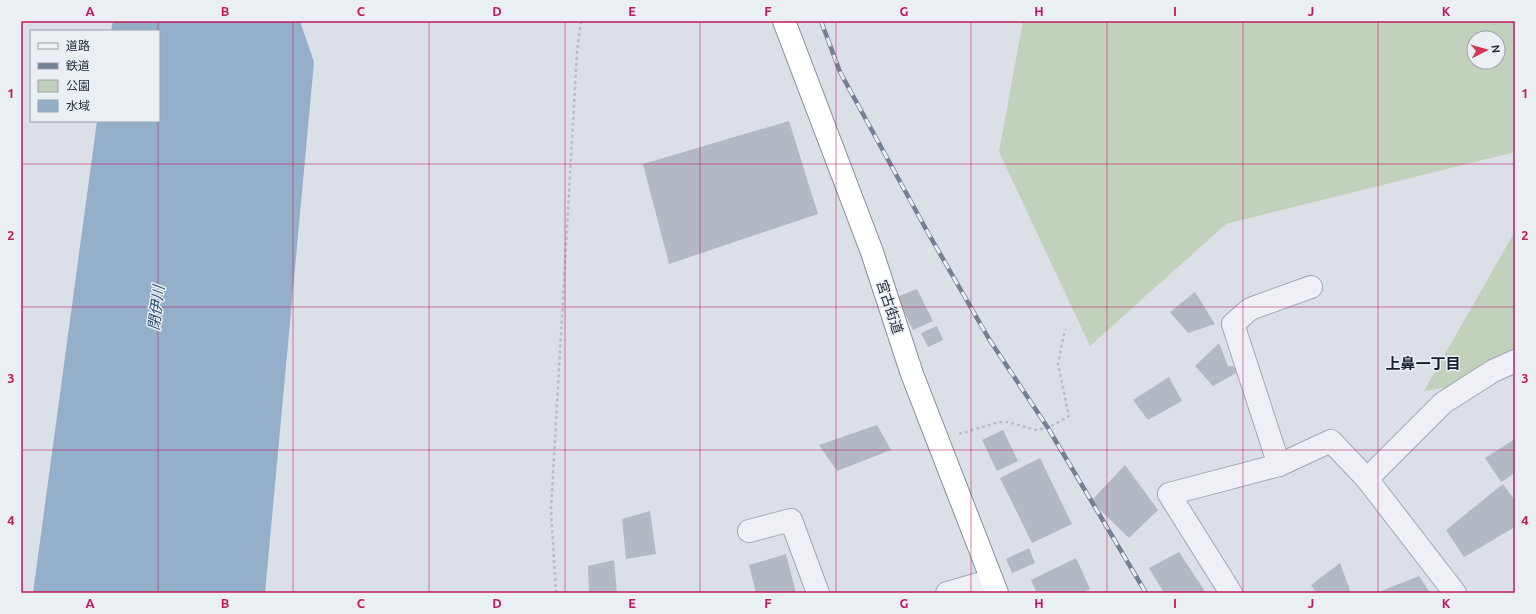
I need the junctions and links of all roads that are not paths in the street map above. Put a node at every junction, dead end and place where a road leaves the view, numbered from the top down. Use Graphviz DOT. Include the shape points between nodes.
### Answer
graph roads {
  1 [pos="784,21"];
  2 [pos="1311,287"];
  3 [pos="1515,361"];
  4 [pos="1279,465"];
  5 [pos="1366,479"];
  6 [pos="749,531"];
  7 [pos="995,587"];
  8 [pos="818,593"];
  9 [pos="947,593"];
  10 [pos="1231,593"];
  11 [pos="1455,593"];
  1 -- 7 [label="highway, 宮古街道" via="872,252 912,374"];
  2 -- 4 [label="street" via="1250,309 1233,324"];
  3 -- 5 [label="street" via="1493,371 1443,403"];
  4 -- 5 [label="street" via="1331,441"];
  4 -- 10 [label="street" via="1169,494"];
  5 -- 11 [label="street"];
  6 -- 8 [label="street" via="791,520"];
  7 -- 9 [label="street"];
}
